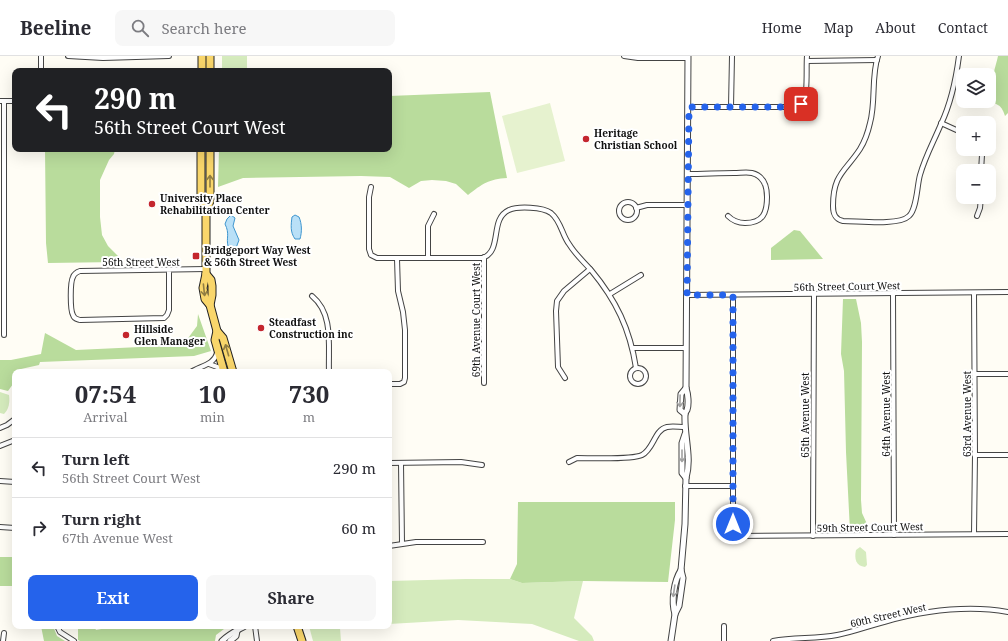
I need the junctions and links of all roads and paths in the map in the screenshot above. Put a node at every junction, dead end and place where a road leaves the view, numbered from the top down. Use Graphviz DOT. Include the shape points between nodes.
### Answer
graph roads {
  1 [pos="41,56"];
  2 [pos="68,56"];
  3 [pos="169,56"];
  4 [pos="202,56"];
  5 [pos="210,56"];
  6 [pos="624,56"];
  7 [pos="732,56"];
  8 [pos="959,56"];
  9 [pos="688,57"];
  10 [pos="807,58"];
  11 [pos="877,58"];
  12 [pos="41,68"];
  13 [pos="202,68"];
  14 [pos="210,68"];
  15 [pos="2,101"];
  16 [pos="689,107"];
  17 [pos="731,107"];
  18 [pos="942,123"];
  19 [pos="956,130"];
  20 [pos="201,152"];
  21 [pos="210,152"];
  22 [pos="688,174"];
  23 [pos="371,187"];
  24 [pos="980,204"];
  25 [pos="687,205"];
  26 [pos="636,208"];
  27 [pos="206,212"];
  28 [pos="434,214"];
  29 [pos="728,216"];
  30 [pos="977,216"];
  31 [pos="428,258"];
  32 [pos="484,258"];
  33 [pos="397,259"];
  34 [pos="169,270"];
  35 [pos="590,270"];
  36 [pos="206,271"];
  37 [pos="641,275"];
  38 [pos="1008,292"];
  39 [pos="893,293"];
  40 [pos="974,293"];
  41 [pos="610,294"];
  42 [pos="814,294"];
  43 [pos="687,295"];
  44 [pos="733,295"];
  45 [pos="312,296"];
  46 [pos="216,331"];
  47 [pos="4,335"];
  48 [pos="217,346"];
  49 [pos="633,348"];
  50 [pos="686,348"];
  51 [pos="209,364"];
  52 [pos="636,368"];
  53 [pos="196,369"];
  54 [pos="221,369"];
  55 [pos="223,369"];
  56 [pos="232,369"];
  57 [pos="329,369"];
  58 [pos="974,374"];
  59 [pos="1008,374"];
  60 [pos="565,378"];
  61 [pos="484,383"];
  62 [pos="392,384"];
  63 [pos="12,421"];
  64 [pos="685,427"];
  65 [pos="0,428"];
  66 [pos="12,441"];
  67 [pos="0,446"];
  68 [pos="975,455"];
  69 [pos="1008,455"];
  70 [pos="569,462"];
  71 [pos="392,463"];
  72 [pos="401,463"];
  73 [pos="482,465"];
  74 [pos="0,481"];
  75 [pos="12,482"];
  76 [pos="685,486"];
  77 [pos="733,486"];
  78 [pos="0,527"];
  79 [pos="12,528"];
  80 [pos="974,534"];
  81 [pos="1008,534"];
  82 [pos="894,535"];
  83 [pos="813,536"];
  84 [pos="483,542"];
  85 [pos="402,543"];
  86 [pos="392,545"];
  87 [pos="1008,612"];
  88 [pos="724,626"];
  89 [pos="58,629"];
  90 [pos="240,629"];
  91 [pos="255,629"];
  92 [pos="298,629"];
  93 [pos="237,631"];
  94 [pos="4,633"];
  95 [pos="3,641"];
  96 [pos="74,641"];
  97 [pos="222,641"];
  98 [pos="230,641"];
  99 [pos="257,641"];
  100 [pos="302,641"];
  101 [pos="671,641"];
  102 [pos="724,641"];
  103 [pos="773,641"];
  1 -- 12 [label="street"];
  2 -- 3 [label="street"];
  4 -- 13 [label="main road"];
  5 -- 14 [label="main road"];
  6 -- 9 [label="street"];
  7 -- 17 [label="street"];
  8 -- 18 [label="street"];
  9 -- 16 [label="street"];
  10 -- 11 [label="street"];
  10 -- 17 [label="street" via="806,95 801,104 794,107"];
  11 -- 18 [label="street" via="871,122 860,149 843,169 835,184 835,217 844,221 895,222 911,215 921,171"];
  15 -- 47 [label="street"];
  16 -- 17 [label="street"];
  16 -- 22 [label="street"];
  18 -- 19 [label="street"];
  20 -- 27 [label="main road" via="201,198"];
  27 -- 21 [label="main road, one-way" via="210,201"];
  22 -- 25 [label="street"];
  22 -- 29 [label="street" via="749,173 761,178 767,190 767,208 762,216 755,222 741,223"];
  23 -- 33 [label="street" via="369,253 377,258"];
  24 -- 30 [label="street"];
  25 -- 26 [label="street" via="647,205"];
  25 -- 43 [label="street"];
  26 -- 26 [label="street" via="626,202 621,205 619,213 623,218 631,219"];
  27 -- 36 [label="main road"];
  28 -- 31 [label="street" via="428,229"];
  31 -- 32 [label="street"];
  31 -- 33 [label="street"];
  32 -- 35 [label="street" via="492,250 498,223 503,214 516,209 539,209 557,219 569,245"];
  32 -- 61 [label="street, 69th Avenue Court West"];
  33 -- 62 [label="street" via="405,346 404,382"];
  34 -- 34 [label="street, 56th Street West" via="77,272 71,283 74,318 83,320 165,317 169,308"];
  34 -- 36 [label="street, 56th Street West"];
  35 -- 41 [label="street"];
  35 -- 60 [label="street" via="564,291 557,301 558,367"];
  36 -- 46 [label="main road" via="211,280 210,305"];
  37 -- 41 [label="street"];
  38 -- 40 [label="street, 56th Street Court West"];
  39 -- 40 [label="street, 56th Street Court West"];
  39 -- 42 [label="street, 56th Street Court West"];
  39 -- 82 [label="street, 64th Avenue West"];
  40 -- 58 [label="street, 63rd Avenue West"];
  41 -- 49 [label="street" via="623,319"];
  42 -- 44 [label="street, 56th Street Court West"];
  42 -- 83 [label="street, 65th Avenue West"];
  43 -- 44 [label="street, 56th Street Court West"];
  43 -- 50 [label="street"];
  44 -- 77 [label="street"];
  45 -- 57 [label="street" via="320,304 326,317"];
  46 -- 48 [label="main road"];
  56 -- 46 [label="main road, one-way" via="223,338"];
  48 -- 51 [label="street" via="216,356"];
  48 -- 55 [label="main road"];
  49 -- 50 [label="street"];
  49 -- 52 [label="street"];
  50 -- 64 [label="street" via="688,392"];
  51 -- 53 [label="street"];
  51 -- 54 [label="street"];
  52 -- 52 [label="street" via="631,370 629,378 632,383 640,384 645,381 646,373"];
  58 -- 59 [label="street"];
  58 -- 68 [label="street, 63rd Avenue West"];
  63 -- 65 [label="street"];
  64 -- 70 [label="street" via="665,428 658,433 649,450 642,455 577,458"];
  64 -- 76 [label="street" via="682,443 682,473 686,478"];
  66 -- 67 [label="street"];
  68 -- 69 [label="street"];
  68 -- 80 [label="street, 63rd Avenue West"];
  71 -- 72 [label="street"];
  72 -- 73 [label="street" via="461,462"];
  72 -- 85 [label="street"];
  74 -- 75 [label="street"];
  76 -- 77 [label="street"];
  76 -- 101 [label="street" via="681,570 683,578"];
  77 -- 83 [label="street, 59th Street Court West" via="733,536"];
  78 -- 79 [label="street"];
  80 -- 81 [label="street, 59th Street Court West"];
  80 -- 82 [label="street, 59th Street Court West"];
  82 -- 83 [label="street, 59th Street Court West"];
  84 -- 85 [label="street"];
  85 -- 86 [label="street"];
  87 -- 103 [label="street, 60th Street West" via="939,611 903,617 835,635"];
  88 -- 102 [label="street"];
  89 -- 96 [label="street"];
  90 -- 93 [label="street"];
  91 -- 99 [label="street"];
  92 -- 100 [label="main road"];
  93 -- 97 [label="street"];
  93 -- 98 [label="street" via="236,636"];
  94 -- 95 [label="street"];
}
